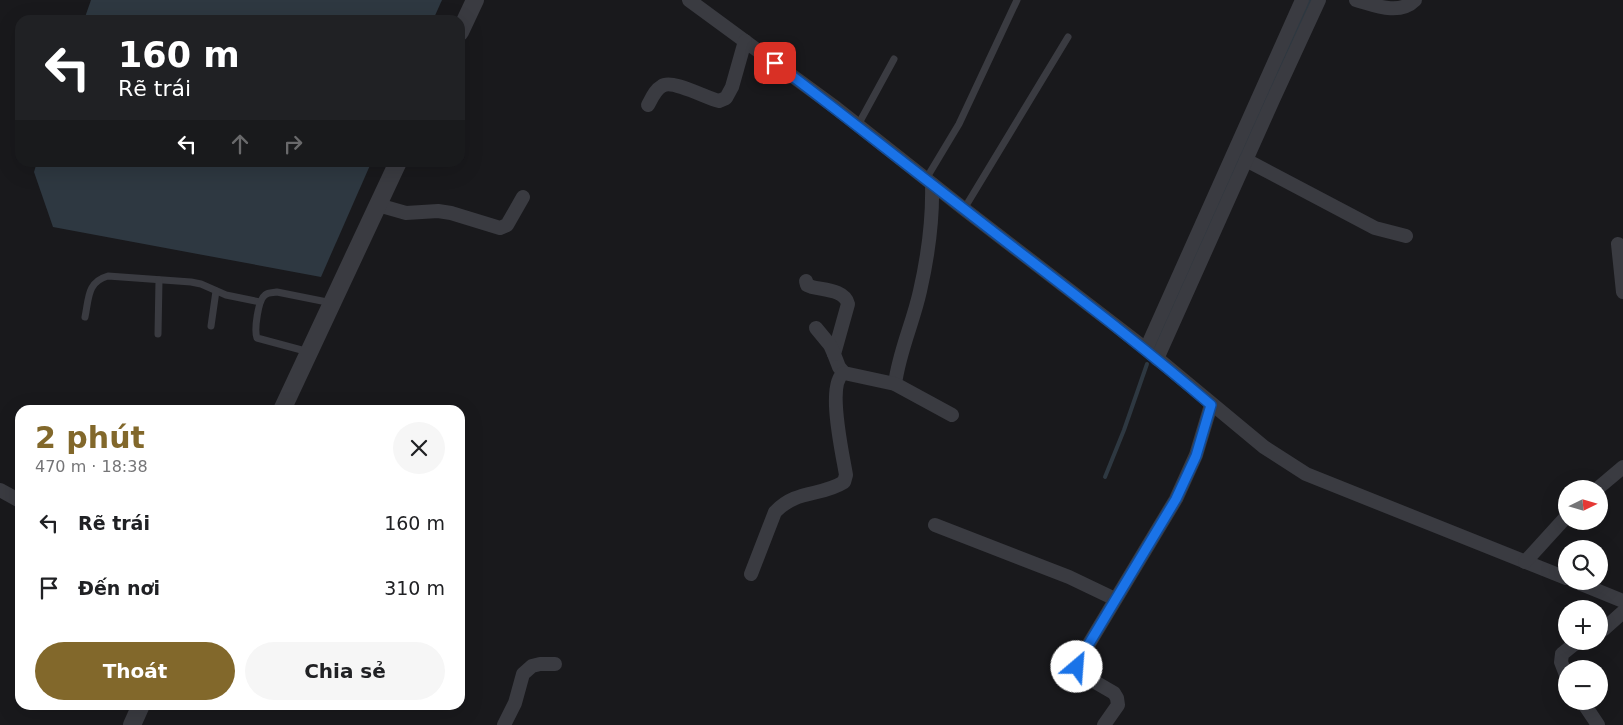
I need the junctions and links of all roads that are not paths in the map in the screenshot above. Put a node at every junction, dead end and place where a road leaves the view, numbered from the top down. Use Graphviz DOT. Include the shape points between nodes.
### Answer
graph roads {
  1 [pos="475,0"];
  2 [pos="688,0"];
  3 [pos="1017,0"];
  4 [pos="1302,0"];
  5 [pos="1319,0"];
  6 [pos="1356,0"];
  7 [pos="1415,0"];
  8 [pos="465,21"];
  9 [pos="1068,37"];
  10 [pos="745,41"];
  11 [pos="894,59"];
  12 [pos="648,105"];
  13 [pos="858,125"];
  14 [pos="1246,160"];
  15 [pos="396,167"];
  16 [pos="929,182"];
  17 [pos="523,197"];
  18 [pos="378,205"];
  19 [pos="964,209"];
  20 [pos="1406,236"];
  21 [pos="1618,244"];
  22 [pos="159,280"];
  23 [pos="806,281"];
  24 [pos="216,291"];
  25 [pos="1623,292"];
  26 [pos="260,302"];
  27 [pos="332,303"];
  28 [pos="85,317"];
  29 [pos="211,326"];
  30 [pos="816,328"];
  31 [pos="158,334"];
  32 [pos="1146,349"];
  33 [pos="309,352"];
  34 [pos="834,354"];
  35 [pos="1157,359"];
  36 [pos="844,373"];
  37 [pos="895,384"];
  38 [pos="284,405"];
  39 [pos="1211,405"];
  40 [pos="952,415"];
  41 [pos="1623,467"];
  42 [pos="1608,480"];
  43 [pos="0,490"];
  44 [pos="15,498"];
  45 [pos="936,525"];
  46 [pos="1558,525"];
  47 [pos="1525,562"];
  48 [pos="751,574"];
  49 [pos="1558,575"];
  50 [pos="1596,590"];
  51 [pos="1115,599"];
  52 [pos="1623,601"];
  53 [pos="1623,612"];
  54 [pos="1608,625"];
  55 [pos="555,664"];
  56 [pos="139,710"];
  57 [pos="1588,710"];
  58 [pos="132,725"];
  59 [pos="504,725"];
  60 [pos="1104,725"];
  61 [pos="1598,725"];
  1 -- 8 [label="street"];
  2 -- 10 [label="street"];
  3 -- 16 [label="lane"];
  4 -- 32 [label="street"];
  5 -- 14 [label="street"];
  6 -- 7 [label="street" via="1384,8 1407,6"];
  9 -- 19 [label="lane"];
  10 -- 12 [label="street" via="726,98 719,101 673,84 664,84"];
  10 -- 13 [label="street"];
  11 -- 13 [label="lane"];
  13 -- 16 [label="street"];
  14 -- 20 [label="street" via="1375,228"];
  14 -- 35 [label="street"];
  15 -- 18 [label="street"];
  16 -- 19 [label="street"];
  16 -- 37 [label="street" via="933,211 930,238 920,292"];
  17 -- 18 [label="street" via="507,225 500,228 451,213 406,213"];
  18 -- 27 [label="street"];
  19 -- 32 [label="street"];
  21 -- 25 [label="street"];
  22 -- 24 [label="lane" via="191,282"];
  22 -- 28 [label="lane" via="108,276 98,279 92,286"];
  22 -- 31 [label="lane"];
  23 -- 34 [label="street" via="807,285 843,294 847,299"];
  24 -- 26 [label="lane"];
  24 -- 29 [label="lane"];
  26 -- 27 [label="lane" via="263,296 277,292"];
  26 -- 33 [label="lane" via="256,338"];
  27 -- 33 [label="street"];
  30 -- 34 [label="street"];
  32 -- 35 [label="street"];
  33 -- 38 [label="street"];
  34 -- 36 [label="street"];
  35 -- 39 [label="street"];
  36 -- 37 [label="street"];
  36 -- 48 [label="street" via="835,387 835,407 846,475 844,482 782,505 775,512"];
  37 -- 40 [label="street"];
  39 -- 47 [label="street" via="1264,447 1306,474"];
  39 -- 51 [label="street" via="1196,456 1176,499"];
  41 -- 42 [label="street"];
  43 -- 44 [label="street"];
  45 -- 51 [label="street" via="1069,577"];
  46 -- 47 [label="street"];
  47 -- 49 [label="street"];
  50 -- 52 [label="street"];
  51 -- 60 [label="street" via="1077,667 1082,675 1114,693 1117,698 1118,705"];
  53 -- 54 [label="street"];
  55 -- 59 [label="street" via="532,666 523,674 517,698"];
  56 -- 58 [label="street"];
  57 -- 61 [label="street"];
}
